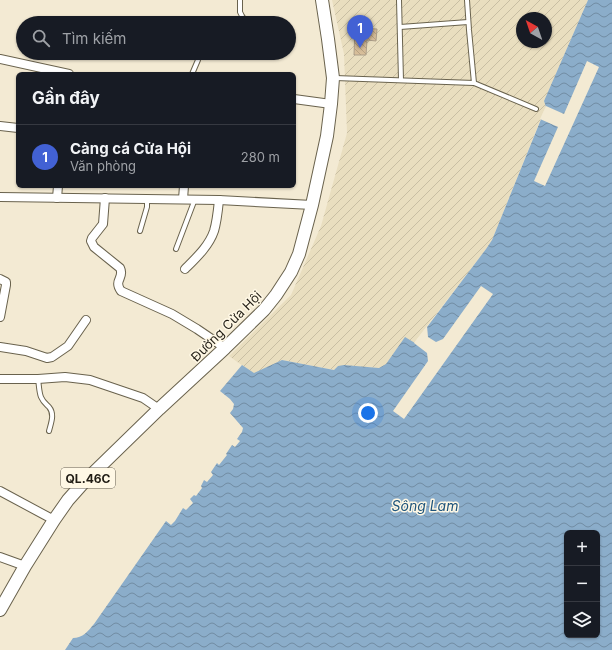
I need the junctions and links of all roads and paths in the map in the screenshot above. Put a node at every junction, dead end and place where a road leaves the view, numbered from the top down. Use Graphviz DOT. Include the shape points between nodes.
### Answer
graph roads {
  1 [pos="240,0"];
  2 [pos="322,0"];
  3 [pos="399,0"];
  4 [pos="467,0"];
  5 [pos="242,16"];
  6 [pos="468,22"];
  7 [pos="400,27"];
  8 [pos="0,59"];
  9 [pos="198,60"];
  10 [pos="60,72"];
  11 [pos="193,72"];
  12 [pos="333,78"];
  13 [pos="401,80"];
  14 [pos="474,83"];
  15 [pos="296,99"];
  16 [pos="331,104"];
  17 [pos="536,109"];
  18 [pos="0,126"];
  19 [pos="16,128"];
  20 [pos="58,188"];
  21 [pos="184,188"];
  22 [pos="0,197"];
  23 [pos="57,198"];
  24 [pos="105,198"];
  25 [pos="147,199"];
  26 [pos="183,199"];
  27 [pos="195,199"];
  28 [pos="219,200"];
  29 [pos="312,205"];
  30 [pos="140,231"];
  31 [pos="176,249"];
  32 [pos="185,269"];
  33 [pos="0,279"];
  34 [pos="0,317"];
  35 [pos="86,320"];
  36 [pos="0,347"];
  37 [pos="223,351"];
  38 [pos="0,379"];
  39 [pos="38,379"];
  40 [pos="159,409"];
  41 [pos="49,431"];
  42 [pos="0,491"];
  43 [pos="54,520"];
  44 [pos="0,557"];
  45 [pos="25,566"];
  46 [pos="0,610"];
  1 -- 5 [label="lane"];
  2 -- 12 [label="main road, Đường Cửa Hội / QL.46C"];
  3 -- 7 [label="lane"];
  4 -- 6 [label="lane"];
  6 -- 7 [label="lane"];
  6 -- 14 [label="lane"];
  7 -- 13 [label="lane"];
  8 -- 10 [label="street"];
  9 -- 11 [label="lane"];
  12 -- 13 [label="lane"];
  12 -- 16 [label="main road, Đường Cửa Hội / QL.46C"];
  13 -- 14 [label="lane"];
  14 -- 17 [label="lane"];
  15 -- 16 [label="street"];
  16 -- 29 [label="main road, Đường Cửa Hội / QL.46C"];
  18 -- 19 [label="street"];
  20 -- 23 [label="street"];
  21 -- 26 [label="street"];
  22 -- 23 [label="street"];
  23 -- 24 [label="street"];
  24 -- 25 [label="street"];
  24 -- 37 [label="street" via="103,224 91,241 94,247 120,268 118,286 121,291 172,314"];
  25 -- 26 [label="street"];
  25 -- 30 [label="lane"];
  26 -- 27 [label="street"];
  27 -- 28 [label="street"];
  27 -- 31 [label="lane"];
  28 -- 29 [label="street"];
  28 -- 32 [label="street" via="214,231 208,244"];
  29 -- 37 [label="main road, Đường Cửa Hội / QL.46C" via="299,254 284,283 264,310"];
  33 -- 34 [label="street" via="6,282 6,285"];
  35 -- 36 [label="street" via="68,346 52,357"];
  37 -- 40 [label="main road, Đường Cửa Hội / QL.46C"];
  38 -- 39 [label="street"];
  39 -- 40 [label="street" via="90,380 143,398"];
  39 -- 41 [label="lane" via="40,396 52,414"];
  40 -- 43 [label="main road, Đường Cửa Hội / QL.46C" via="84,482"];
  42 -- 43 [label="street"];
  43 -- 45 [label="main road, Đường Cửa Hội / QL.46C"];
  44 -- 45 [label="street"];
  45 -- 46 [label="main road, Đường Cửa Hội / QL.46C"];
}
